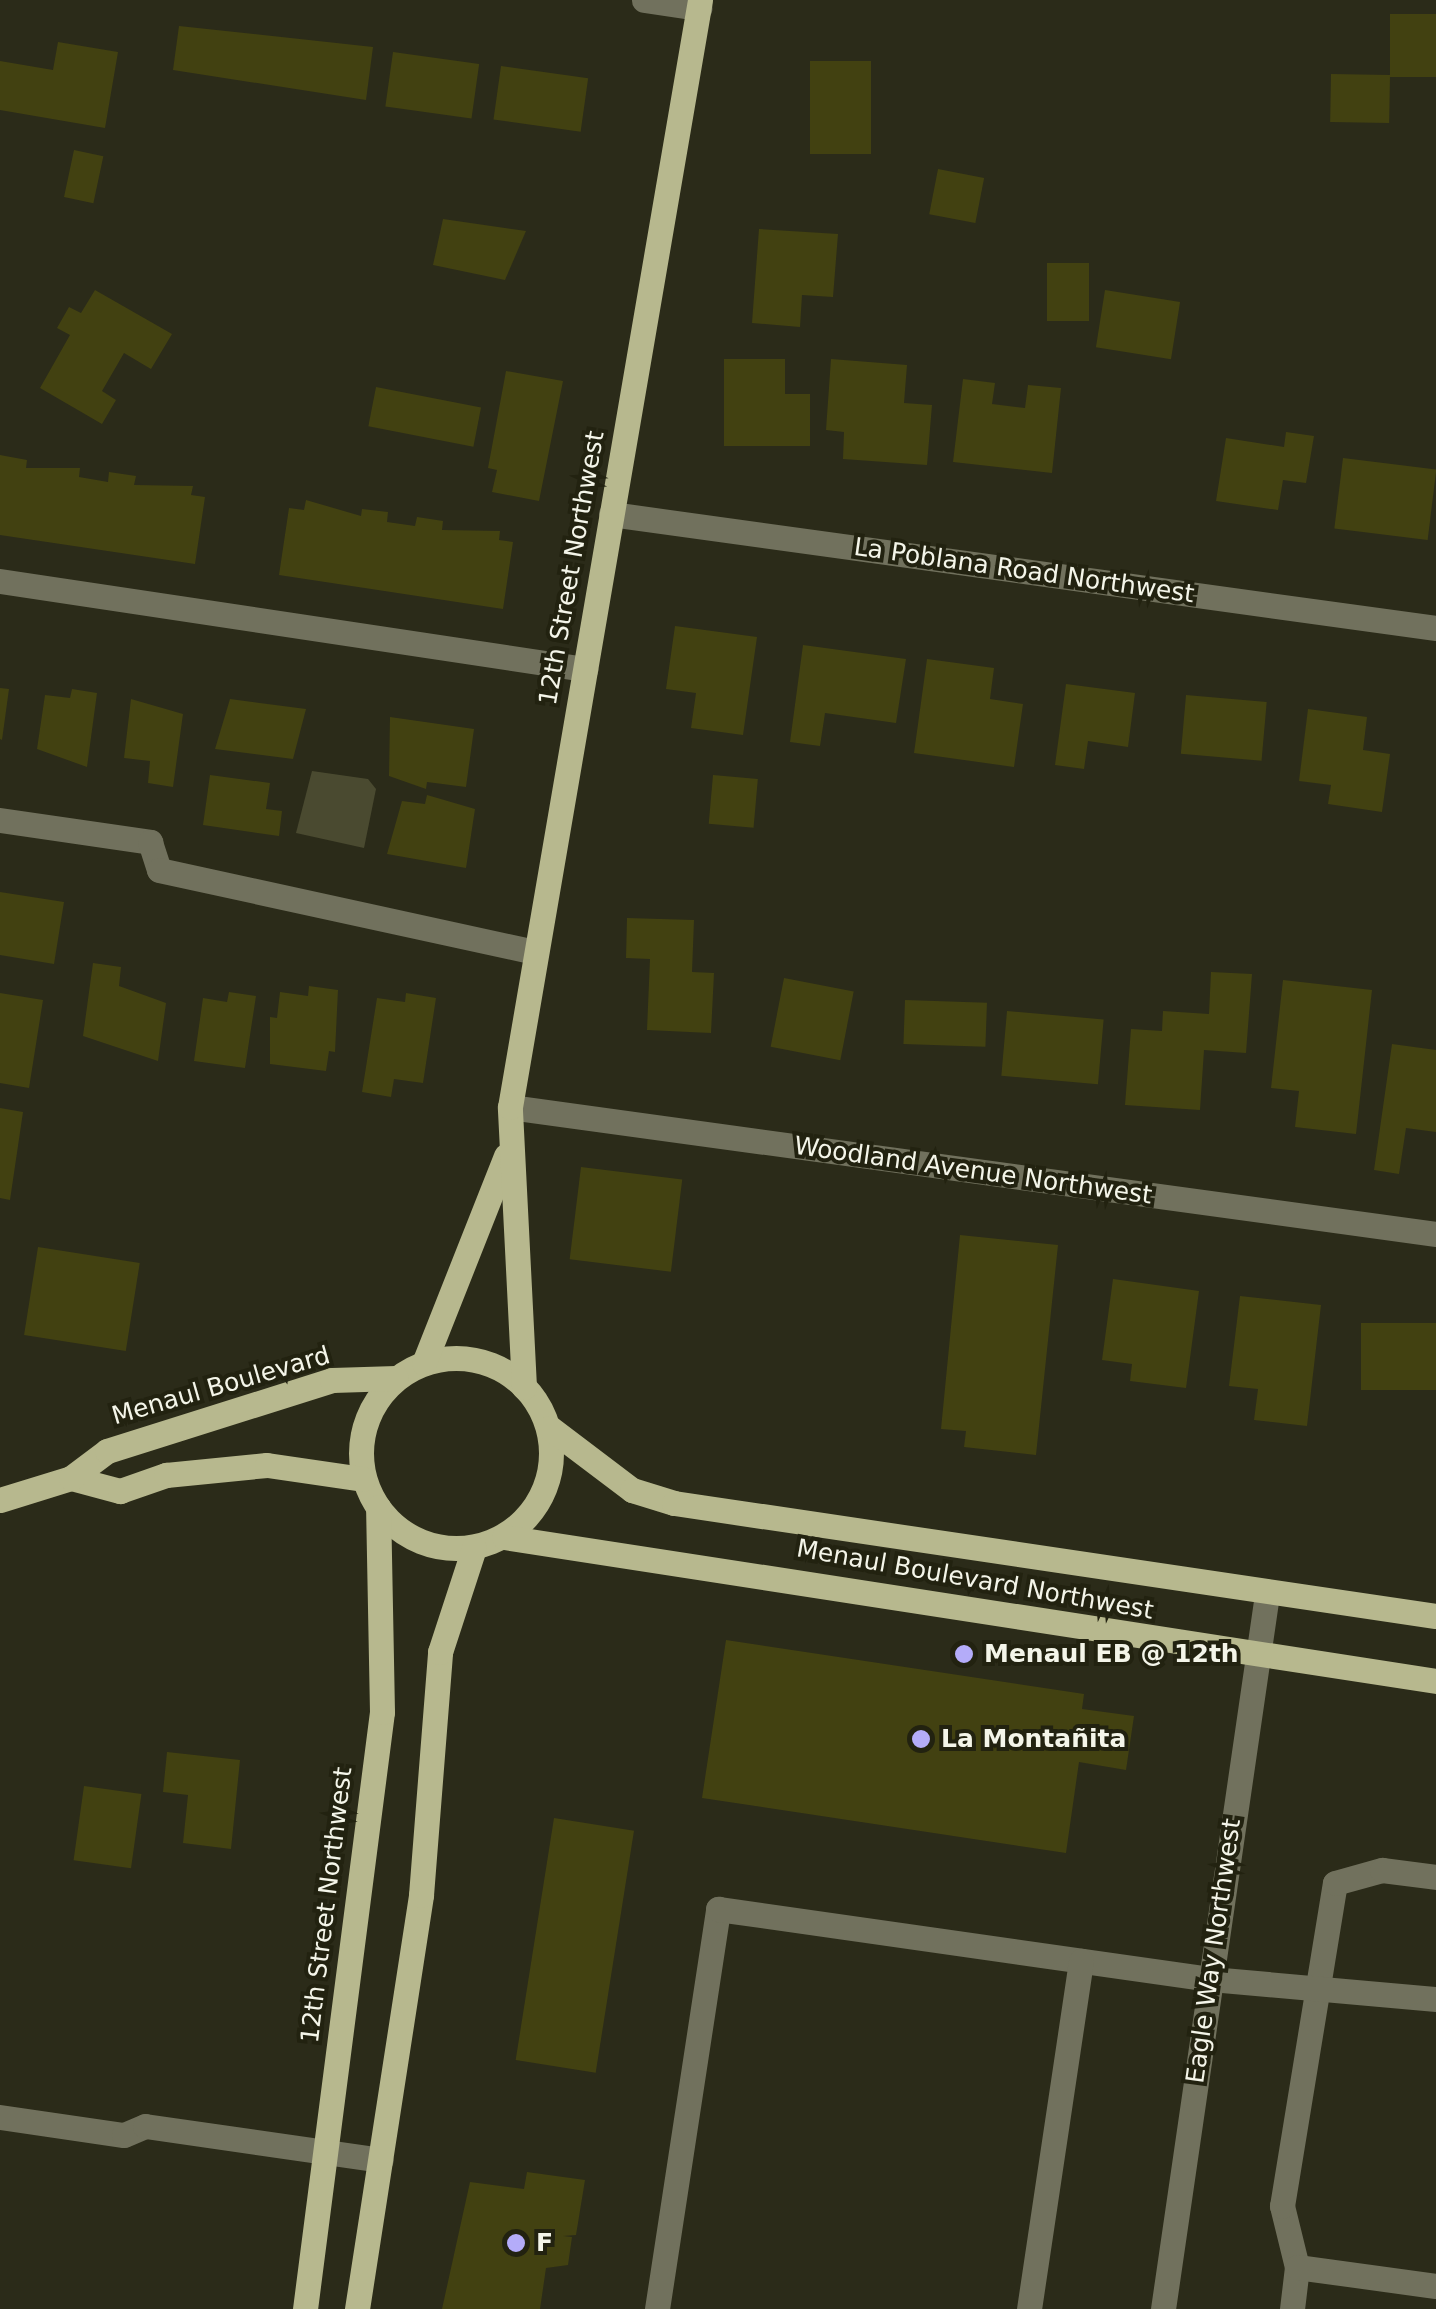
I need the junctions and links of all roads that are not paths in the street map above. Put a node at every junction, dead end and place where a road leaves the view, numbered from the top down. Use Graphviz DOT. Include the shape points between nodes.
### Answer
graph roads {
  1 [pos="644,0"];
  2 [pos="700,4"];
  3 [pos="611,514"];
  4 [pos="0,581"];
  5 [pos="1436,628"];
  6 [pos="585,669"];
  7 [pos="0,820"];
  8 [pos="536,952"];
  9 [pos="510,1107"];
  10 [pos="510,1146"];
  11 [pos="1436,1234"];
  12 [pos="424,1363"];
  13 [pos="396,1378"];
  14 [pos="524,1387"];
  15 [pos="550,1428"];
  16 [pos="71,1478"];
  17 [pos="363,1479"];
  18 [pos="0,1500"];
  19 [pos="378,1507"];
  20 [pos="504,1537"];
  21 [pos="474,1548"];
  22 [pos="1266,1594"];
  23 [pos="1436,1616"];
  24 [pos="1257,1656"];
  25 [pos="1436,1681"];
  26 [pos="1436,1877"];
  27 [pos="1080,1960"];
  28 [pos="1211,1978"];
  29 [pos="1323,1985"];
  30 [pos="1436,1999"];
  31 [pos="0,2117"];
  32 [pos="327,2149"];
  33 [pos="381,2160"];
  34 [pos="1297,2267"];
  35 [pos="1436,2286"];
  36 [pos="305,2309"];
  37 [pos="357,2309"];
  38 [pos="657,2309"];
  39 [pos="1029,2309"];
  40 [pos="1162,2309"];
  41 [pos="1292,2309"];
  1 -- 2 [label="street"];
  2 -- 3 [label="main road, 12th Street Northwest"];
  3 -- 5 [label="street, La Poblana Road Northwest"];
  3 -- 6 [label="main road, 12th Street Northwest"];
  4 -- 6 [label="street"];
  6 -- 8 [label="main road, 12th Street Northwest"];
  7 -- 8 [label="street" via="150,842 159,870"];
  8 -- 9 [label="main road, 12th Street Northwest"];
  9 -- 10 [label="main road, 12th Street Northwest"];
  9 -- 11 [label="street, Woodland Avenue Northwest"];
  10 -- 12 [label="main road, 12th Street Northwest"];
  10 -- 14 [label="main road, 12th Street Northwest"];
  12 -- 13 [label="main road"];
  12 -- 14 [label="main road" via="487,1362"];
  13 -- 16 [label="main road, Menaul Boulevard" via="318,1385 106,1451"];
  13 -- 17 [label="main road" via="363,1431"];
  14 -- 15 [label="main road"];
  15 -- 20 [label="main road" via="545,1491"];
  15 -- 22 [label="main road" via="626,1486 674,1503"];
  16 -- 17 [label="main road" via="120,1491 166,1475 267,1465"];
  16 -- 18 [label="main road, Menaul Boulevard"];
  17 -- 19 [label="main road"];
  19 -- 21 [label="main road" via="412,1538"];
  19 -- 32 [label="main road, 12th Street Northwest" via="382,1712"];
  20 -- 21 [label="main road"];
  20 -- 24 [label="main road, Menaul Boulevard Northwest"];
  21 -- 33 [label="main road" via="440,1652 426,1856"];
  22 -- 23 [label="main road"];
  22 -- 24 [label="street, Eagle Way Northwest"];
  24 -- 25 [label="main road, Menaul Boulevard Northwest"];
  24 -- 28 [label="street, Eagle Way Northwest"];
  26 -- 29 [label="street" via="1382,1870 1336,1883"];
  27 -- 28 [label="street"];
  27 -- 38 [label="street" via="718,1909"];
  27 -- 39 [label="street"];
  28 -- 29 [label="street"];
  28 -- 40 [label="street, Eagle Way Northwest"];
  29 -- 30 [label="street"];
  29 -- 34 [label="street" via="1282,2206"];
  31 -- 32 [label="street"];
  32 -- 33 [label="street"];
  32 -- 36 [label="main road, 12th Street Northwest"];
  33 -- 37 [label="main road"];
  34 -- 35 [label="street"];
  34 -- 41 [label="street"];
}
